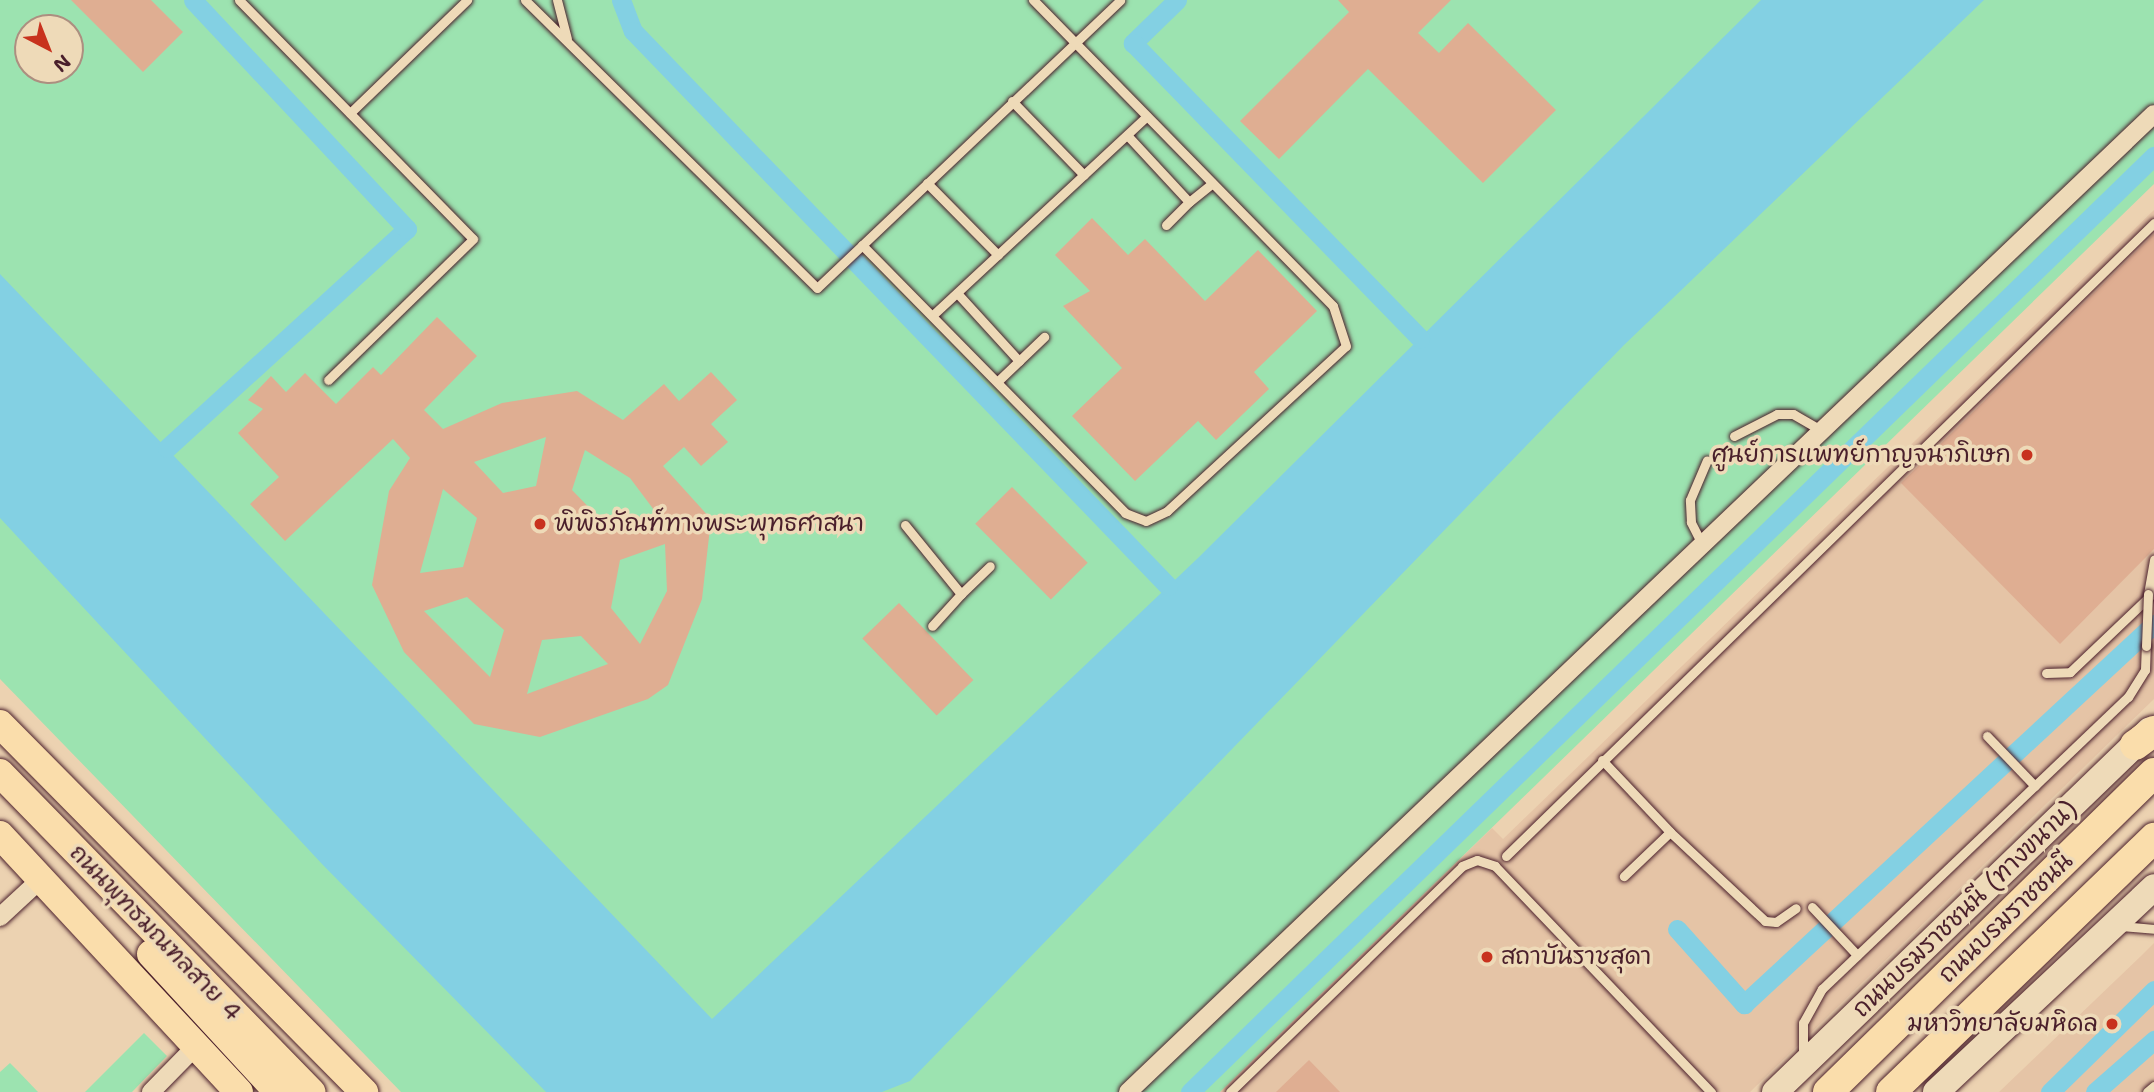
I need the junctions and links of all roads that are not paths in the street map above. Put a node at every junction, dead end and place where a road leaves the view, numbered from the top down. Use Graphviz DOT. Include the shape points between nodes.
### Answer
graph roads {
  1 [pos="239,0"];
  2 [pos="467,0"];
  3 [pos="525,0"];
  4 [pos="557,0"];
  5 [pos="1033,0"];
  6 [pos="1120,0"];
  7 [pos="568,42"];
  8 [pos="1074,43"];
  9 [pos="1013,102"];
  10 [pos="350,113"];
  11 [pos="2154,114"];
  12 [pos="1147,116"];
  13 [pos="1127,135"];
  14 [pos="1084,175"];
  15 [pos="927,183"];
  16 [pos="1211,184"];
  17 [pos="1189,202"];
  18 [pos="2154,223"];
  19 [pos="1166,225"];
  20 [pos="862,245"];
  21 [pos="998,256"];
  22 [pos="957,293"];
  23 [pos="935,313"];
  24 [pos="1044,338"];
  25 [pos="1018,361"];
  26 [pos="328,380"];
  27 [pos="998,380"];
  28 [pos="1824,432"];
  29 [pos="1734,436"];
  30 [pos="1707,460"];
  31 [pos="905,525"];
  32 [pos="1704,547"];
  33 [pos="2154,560"];
  34 [pos="990,566"];
  35 [pos="2151,593"];
  36 [pos="961,594"];
  37 [pos="932,626"];
  38 [pos="2046,673"];
  39 [pos="0,724"];
  40 [pos="2148,734"];
  41 [pos="1987,736"];
  42 [pos="1602,760"];
  43 [pos="0,773"];
  44 [pos="2154,773"];
  45 [pos="0,785"];
  46 [pos="2035,786"];
  47 [pos="1670,832"];
  48 [pos="0,835"];
  49 [pos="2154,838"];
  50 [pos="1506,856"];
  51 [pos="1624,876"];
  52 [pos="40,880"];
  53 [pos="2154,887"];
  54 [pos="1796,908"];
  55 [pos="1816,910"];
  56 [pos="0,917"];
  57 [pos="2111,926"];
  58 [pos="2154,929"];
  59 [pos="1857,955"];
  60 [pos="197,1046"];
  61 [pos="1803,1066"];
  62 [pos="2154,1086"];
  63 [pos="151,1092"];
  64 [pos="239,1092"];
  65 [pos="278,1092"];
  66 [pos="311,1092"];
  67 [pos="364,1092"];
  68 [pos="1128,1092"];
  69 [pos="1230,1092"];
  70 [pos="1711,1092"];
  71 [pos="1775,1092"];
  72 [pos="1828,1092"];
  73 [pos="1891,1092"];
  74 [pos="1936,1092"];
  75 [pos="2147,1092"];
  1 -- 10 [label="lane"];
  2 -- 10 [label="lane"];
  3 -- 7 [label="lane"];
  4 -- 7 [label="lane"];
  5 -- 8 [label="lane"];
  6 -- 8 [label="lane"];
  7 -- 20 [label="lane" via="817,288"];
  8 -- 9 [label="lane"];
  8 -- 12 [label="lane"];
  9 -- 14 [label="lane"];
  9 -- 15 [label="lane"];
  10 -- 26 [label="lane" via="473,239"];
  11 -- 28 [label="street"];
  12 -- 13 [label="lane"];
  12 -- 16 [label="lane"];
  13 -- 14 [label="lane"];
  13 -- 17 [label="lane"];
  14 -- 21 [label="lane"];
  15 -- 20 [label="lane"];
  15 -- 21 [label="lane"];
  16 -- 17 [label="lane"];
  16 -- 27 [label="lane" via="1333,306 1346,332 1346,346 1334,360 1167,511 1146,521 1125,513"];
  17 -- 19 [label="lane"];
  18 -- 42 [label="lane"];
  20 -- 23 [label="lane"];
  21 -- 22 [label="lane"];
  22 -- 23 [label="lane"];
  22 -- 25 [label="lane"];
  23 -- 27 [label="lane"];
  24 -- 25 [label="lane"];
  25 -- 27 [label="lane"];
  28 -- 29 [label="lane" via="1793,414 1777,414"];
  28 -- 32 [label="street"];
  30 -- 32 [label="lane" via="1690,499 1691,522"];
  31 -- 36 [label="lane"];
  32 -- 68 [label="street"];
  33 -- 35 [label="lane"];
  34 -- 36 [label="lane"];
  35 -- 38 [label="lane" via="2070,672"];
  35 -- 46 [label="lane, bridge" via="2140,682"];
  36 -- 37 [label="lane"];
  39 -- 67 [label="main road"];
  40 -- 61 [label="main road, ถนนบรมราชชนนี (ทางขนาน)"];
  41 -- 46 [label="lane"];
  42 -- 47 [label="lane"];
  42 -- 50 [label="lane"];
  43 -- 66 [label="main road, ถนนพุทธมณฑลสาย 4"];
  44 -- 72 [label="highway, ถนนบรมราชชนนี"];
  45 -- 65 [label="main road"];
  46 -- 59 [label="lane"];
  47 -- 51 [label="lane"];
  47 -- 54 [label="lane" via="1765,921 1776,922"];
  48 -- 52 [label="main road, ถนนพุทธมณฑลสาย 4"];
  49 -- 73 [label="highway, ถนนบรมราชชนนี"];
  52 -- 56 [label="street"];
  52 -- 60 [label="main road, ถนนพุทธมณฑลสาย 4"];
  53 -- 57 [label="main road"];
  55 -- 59 [label="lane"];
  57 -- 58 [label="lane"];
  57 -- 74 [label="main road"];
  59 -- 61 [label="lane" via="1812,1002 1803,1023"];
  60 -- 63 [label="street"];
  60 -- 64 [label="main road, ถนนพุทธมณฑลสาย 4"];
  61 -- 71 [label="main road, ถนนบรมราชชนนี (ทางขนาน)"];
  62 -- 75 [label="lane"];
  69 -- 70 [label="lane" via="1462,866 1477,860 1495,866"];
}
